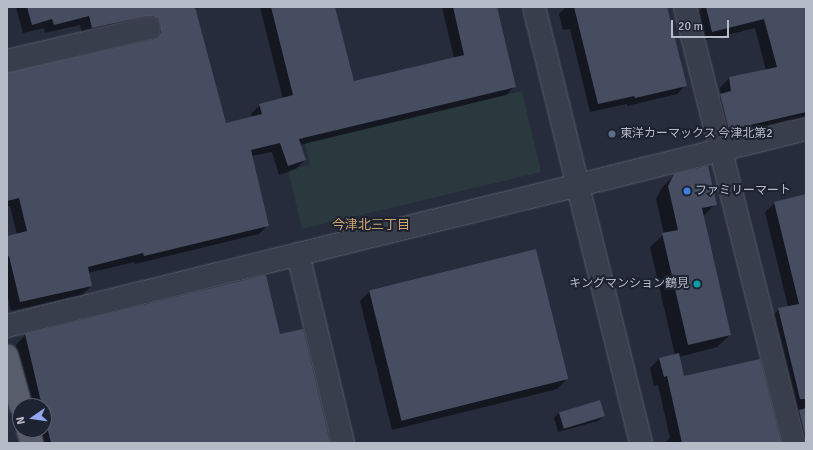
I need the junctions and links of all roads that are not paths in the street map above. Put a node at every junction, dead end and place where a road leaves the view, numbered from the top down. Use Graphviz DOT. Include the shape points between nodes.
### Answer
graph roads {
  1 [pos="534,7"];
  2 [pos="685,7"];
  3 [pos="149,28"];
  4 [pos="7,61"];
  5 [pos="806,129"];
  6 [pos="720,150"];
  7 [pos="578,184"];
  8 [pos="298,254"];
  9 [pos="7,326"];
  10 [pos="7,356"];
  11 [pos="19,398"];
  12 [pos="343,443"];
  13 [pos="641,443"];
  14 [pos="794,443"];
  1 -- 7 [label="street"];
  2 -- 6 [label="street"];
  3 -- 4 [label="street"];
  5 -- 6 [label="street"];
  6 -- 7 [label="street"];
  6 -- 14 [label="street"];
  7 -- 8 [label="street"];
  7 -- 13 [label="street"];
  8 -- 9 [label="street"];
  8 -- 12 [label="street"];
  10 -- 11 [label="main road"];
}
